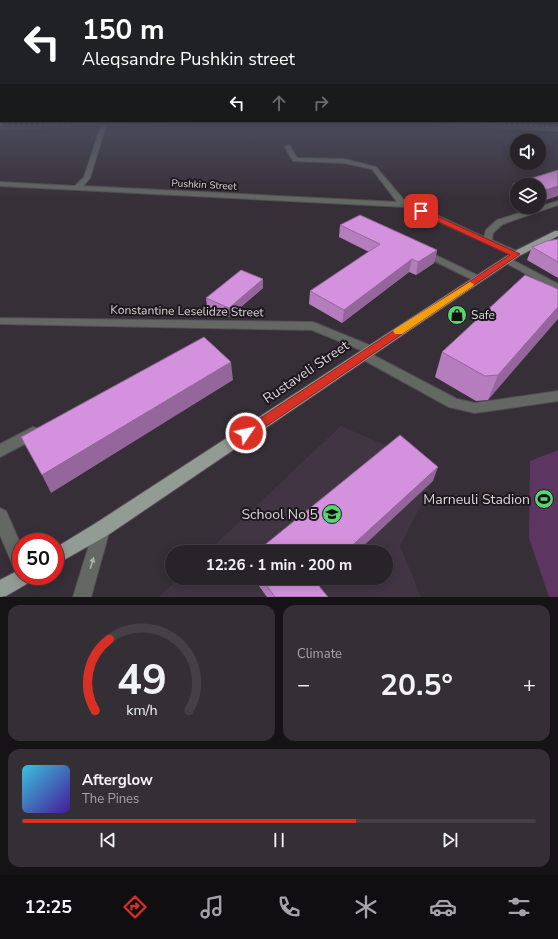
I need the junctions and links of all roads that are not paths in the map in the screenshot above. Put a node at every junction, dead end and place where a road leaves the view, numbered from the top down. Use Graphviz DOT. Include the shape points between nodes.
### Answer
graph roads {
  1 [pos="97,146"];
  2 [pos="288,147"];
  3 [pos="0,184"];
  4 [pos="77,188"];
  5 [pos="558,203"];
  6 [pos="408,205"];
  7 [pos="558,233"];
  8 [pos="488,242"];
  9 [pos="417,249"];
  10 [pos="547,249"];
  11 [pos="515,255"];
  12 [pos="478,279"];
  13 [pos="558,288"];
  14 [pos="0,321"];
  15 [pos="367,352"];
  16 [pos="558,396"];
  17 [pos="41,429"];
  18 [pos="0,451"];
  19 [pos="0,516"];
  20 [pos="102,529"];
  21 [pos="12,543"];
  22 [pos="64,552"];
  23 [pos="12,583"];
  24 [pos="0,590"];
  25 [pos="82,597"];
  1 -- 4 [label="street" via="87,178"];
  2 -- 6 [label="street" via="295,160 344,160 374,168 401,202"];
  3 -- 4 [label="street, Pushkin Street"];
  4 -- 6 [label="street, Pushkin Street"];
  5 -- 8 [label="street" via="500,222 489,232"];
  6 -- 8 [label="street"];
  7 -- 11 [label="main road, Rustaveli Street"];
  8 -- 11 [label="street"];
  9 -- 12 [label="street"];
  10 -- 11 [label="street"];
  11 -- 12 [label="main road, Rustaveli Street"];
  11 -- 13 [label="street"];
  12 -- 15 [label="main road, Rustaveli Street"];
  14 -- 15 [label="street, Konstantine Leselidze Street" via="313,326"];
  15 -- 16 [label="street, Konstantine Leselidze Street" via="454,403 475,408"];
  15 -- 20 [label="main road, Rustaveli Street"];
  17 -- 18 [label="street"];
  19 -- 21 [label="street"];
  20 -- 22 [label="main road, Rustaveli Street"];
  25 -- 20 [label="street, one-way"];
  23 -- 24 [label="main road"];
}
